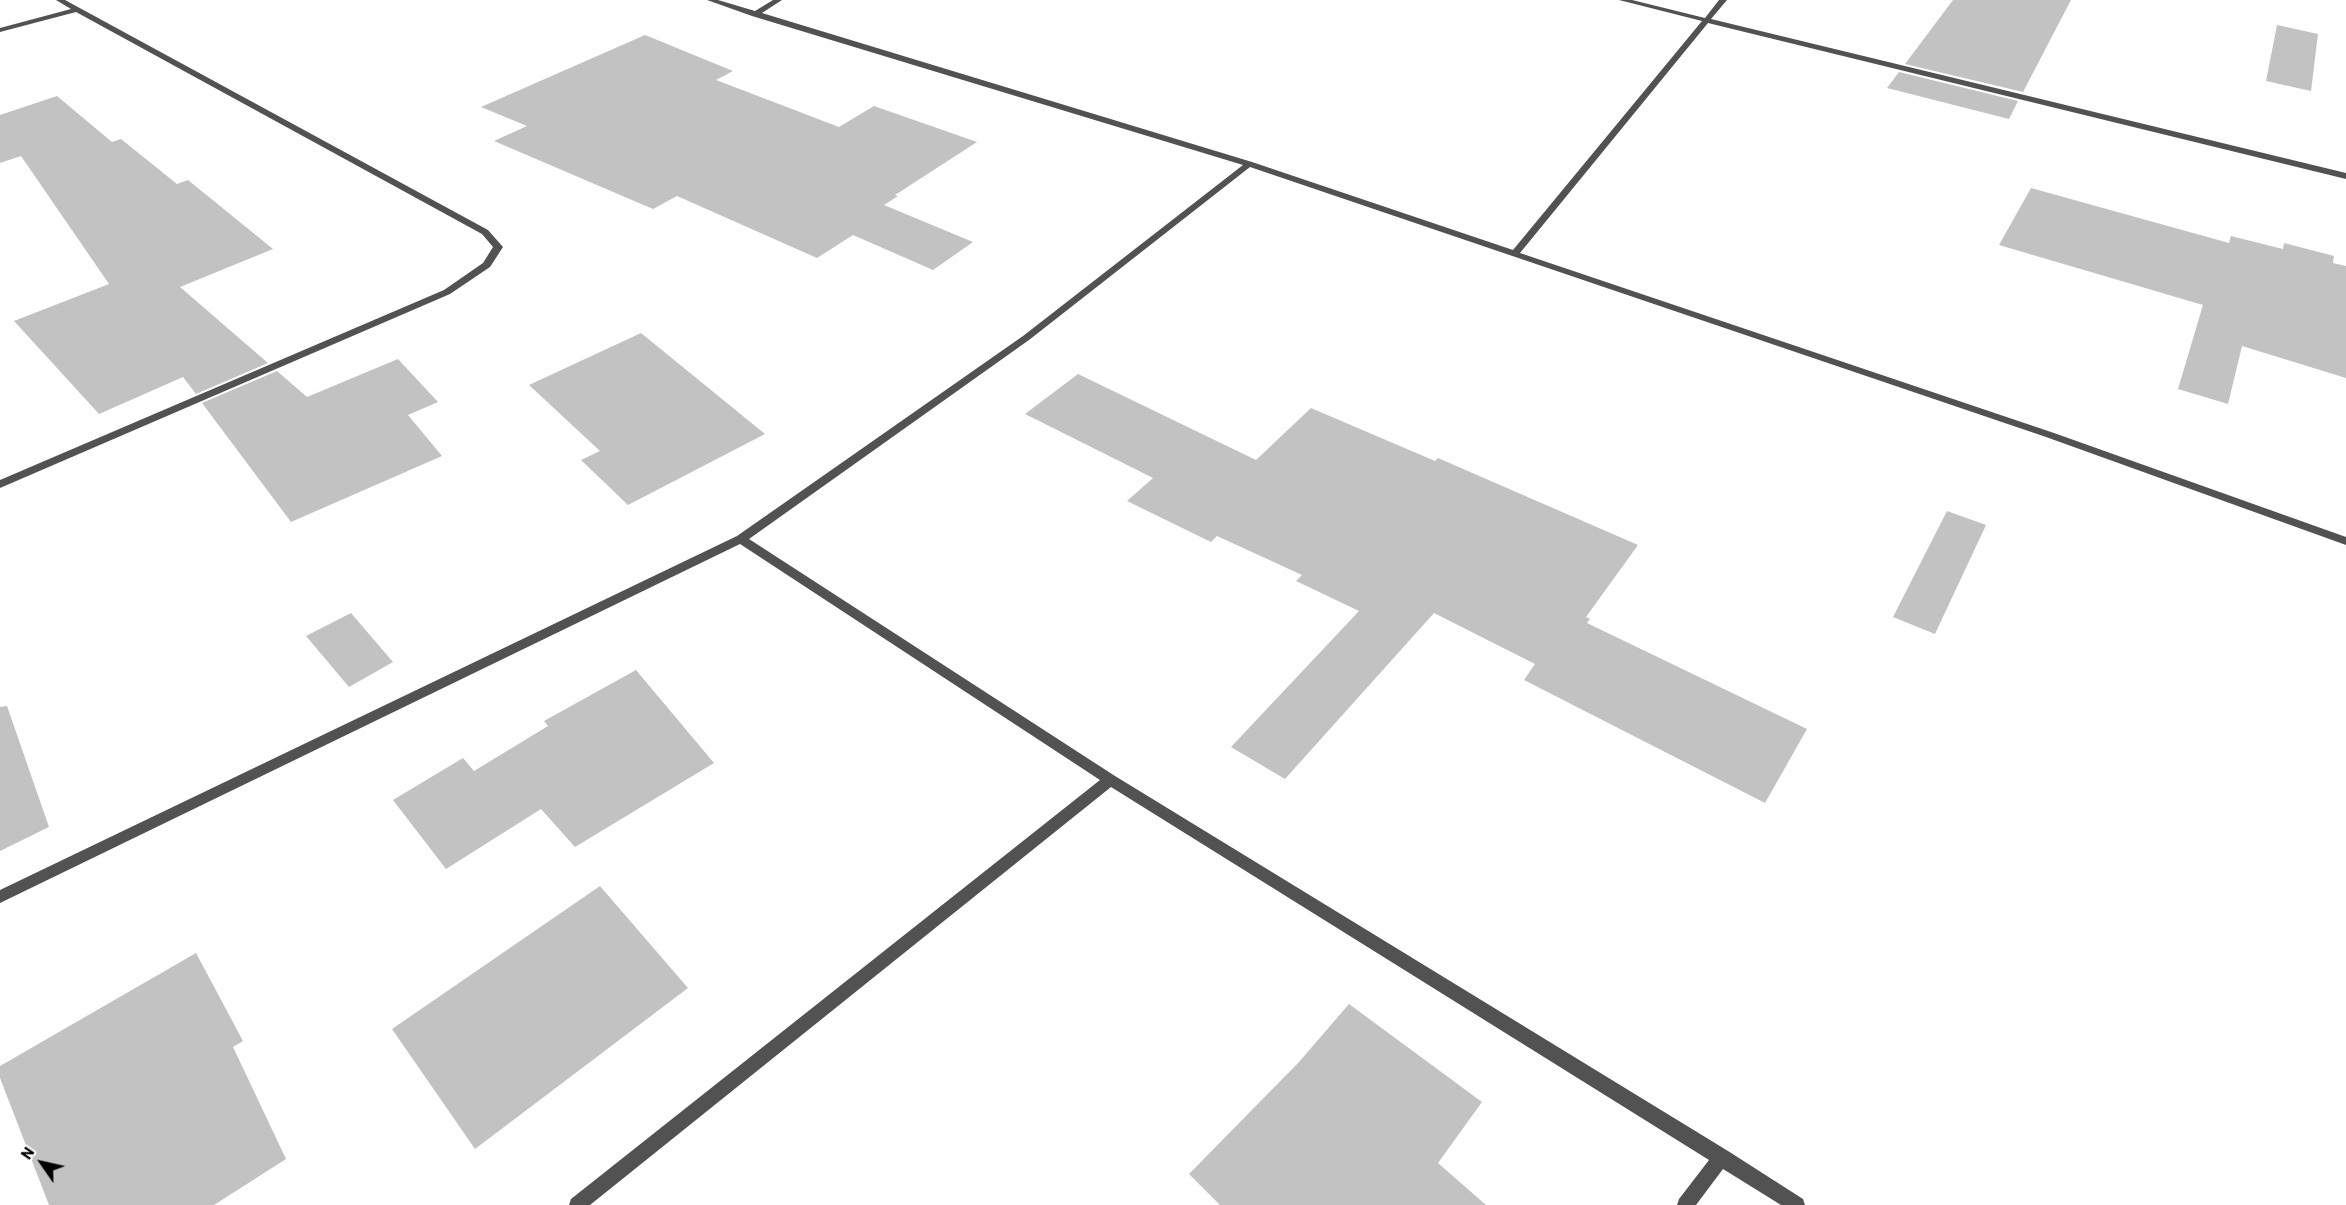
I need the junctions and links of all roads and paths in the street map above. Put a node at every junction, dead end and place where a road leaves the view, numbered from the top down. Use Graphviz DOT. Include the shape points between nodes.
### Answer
graph roads {
  1 [pos="60,0"];
  2 [pos="711,0"];
  3 [pos="778,0"];
  4 [pos="1623,0"];
  5 [pos="1723,0"];
  6 [pos="74,10"];
  7 [pos="755,14"];
  8 [pos="1707,20"];
  9 [pos="0,30"];
  10 [pos="1249,164"];
  11 [pos="2346,176"];
  12 [pos="1515,253"];
  13 [pos="0,484"];
  14 [pos="741,539"];
  15 [pos="2346,541"];
  16 [pos="1110,780"];
  17 [pos="0,897"];
  18 [pos="1722,1157"];
  19 [pos="577,1205"];
  20 [pos="1685,1205"];
  21 [pos="1797,1205"];
  1 -- 6 [label="street"];
  2 -- 7 [label="street"];
  3 -- 7 [label="street"];
  4 -- 8 [label="street"];
  5 -- 8 [label="street"];
  6 -- 9 [label="street"];
  6 -- 13 [label="street" via="485,232 498,247 487,265 447,292"];
  7 -- 10 [label="street"];
  8 -- 11 [label="street"];
  8 -- 12 [label="street"];
  10 -- 12 [label="street"];
  10 -- 14 [label="street" via="1026,338"];
  12 -- 15 [label="street" via="2039,431"];
  14 -- 16 [label="street"];
  14 -- 17 [label="street"];
  16 -- 18 [label="street"];
  16 -- 19 [label="street"];
  18 -- 20 [label="street"];
  18 -- 21 [label="street"];
}
